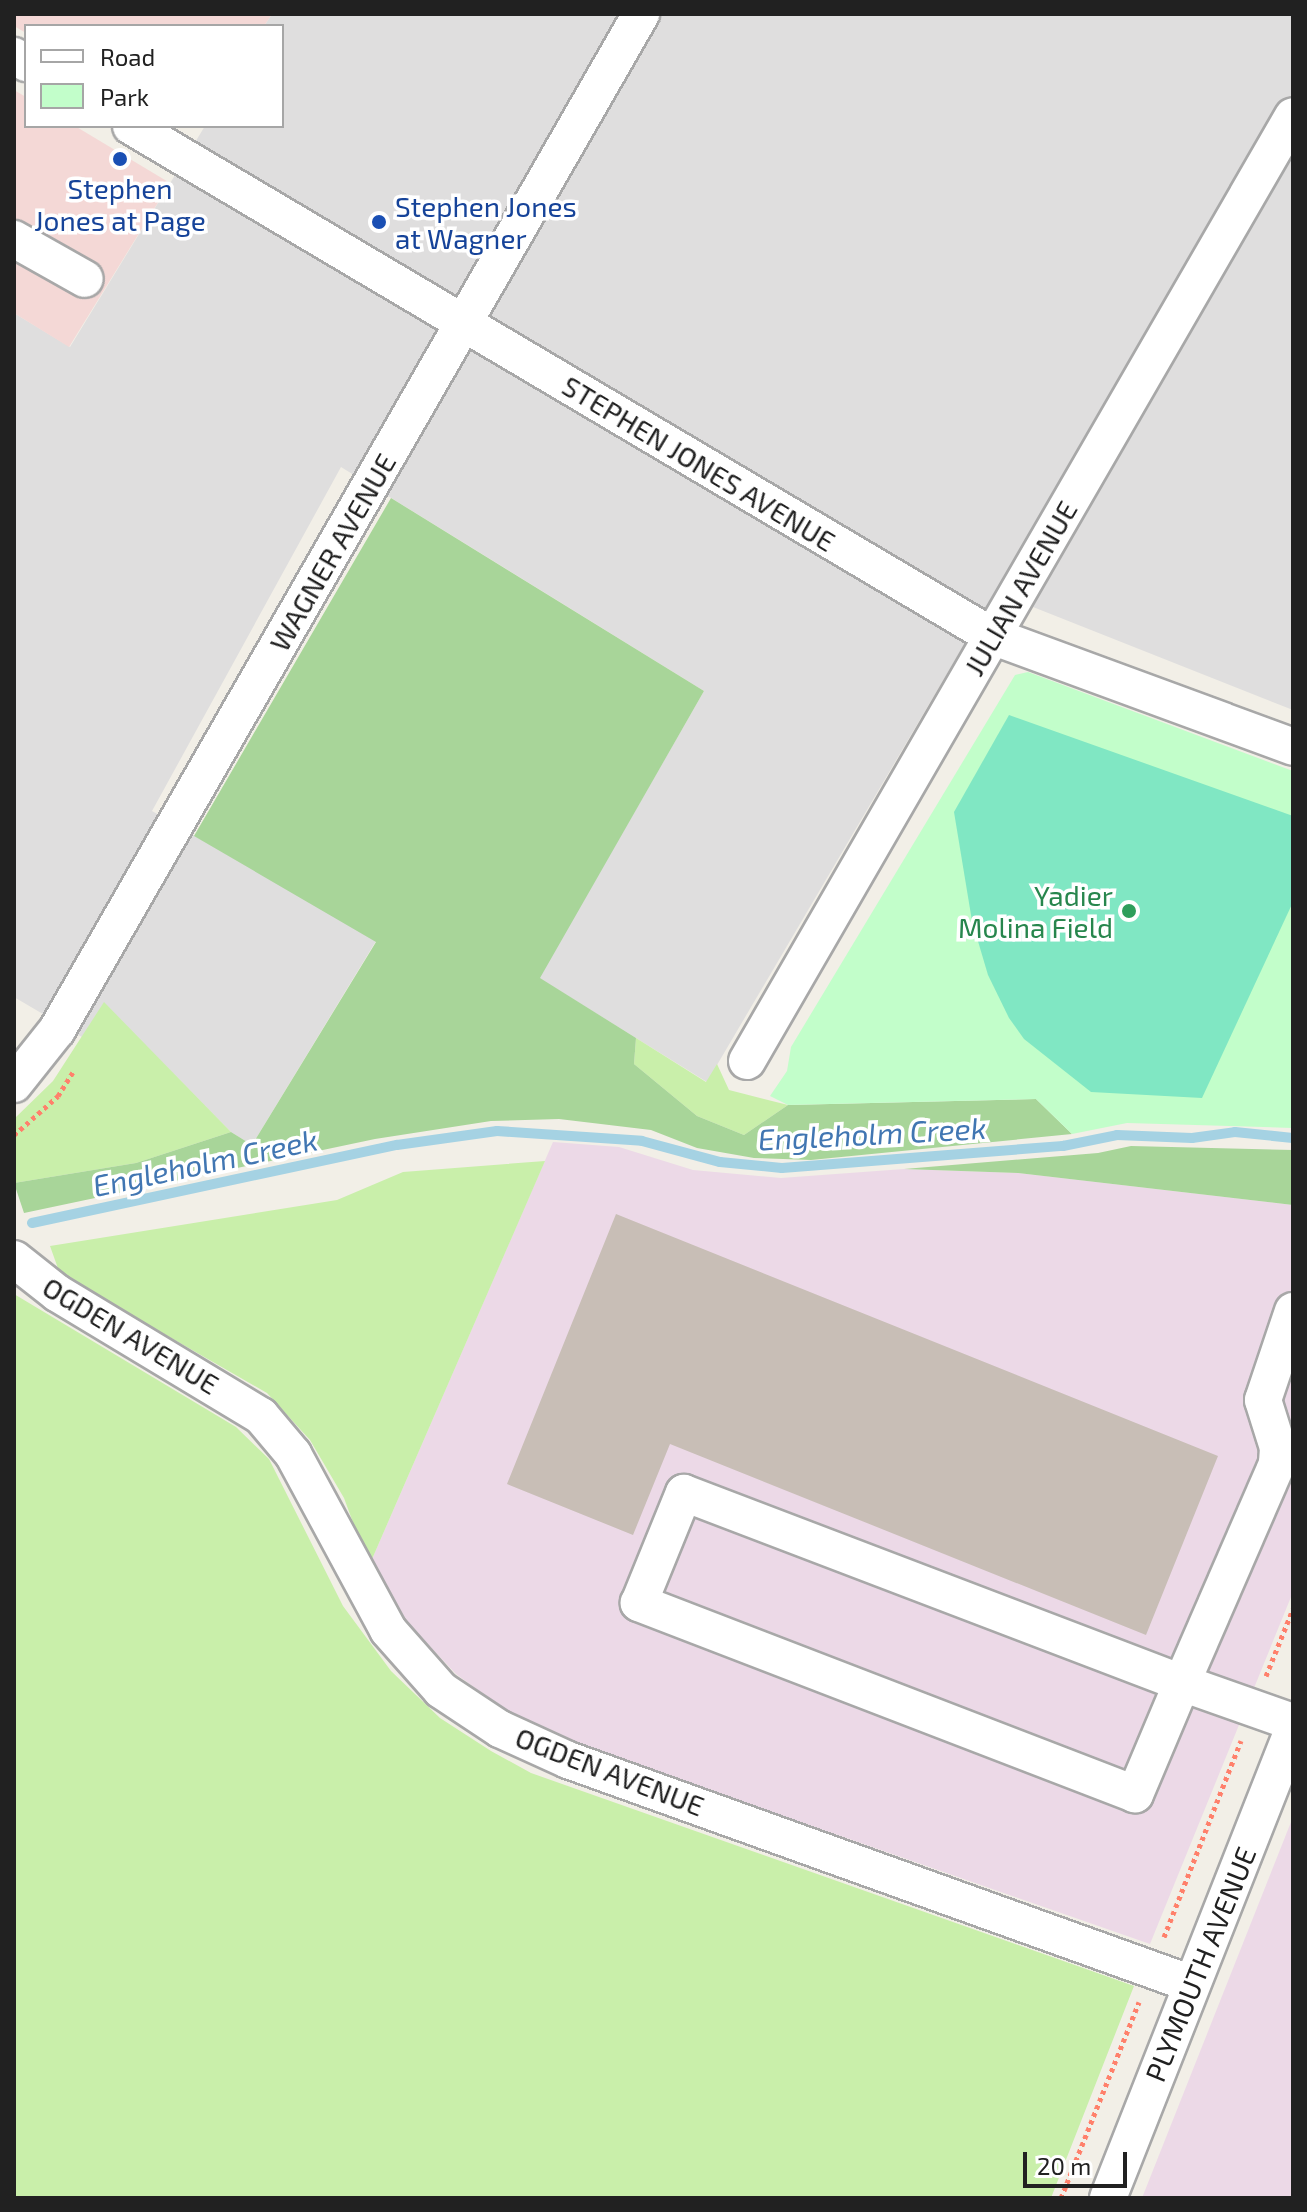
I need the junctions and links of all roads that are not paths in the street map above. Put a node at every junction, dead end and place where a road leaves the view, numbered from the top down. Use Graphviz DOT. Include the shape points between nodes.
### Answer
graph roads {
  1 [pos="641,14"];
  2 [pos="1293,116"];
  3 [pos="134,128"];
  4 [pos="14,239"];
  5 [pos="85,279"];
  6 [pos="462,323"];
  7 [pos="992,636"];
  8 [pos="1293,747"];
  9 [pos="747,1061"];
  10 [pos="14,1084"];
  11 [pos="14,1259"];
  12 [pos="1293,1311"];
  13 [pos="1182,1683"];
  14 [pos="1293,1722"];
  15 [pos="1293,1730"];
  16 [pos="1284,1781"];
  17 [pos="1192,1984"];
  18 [pos="1108,2198"];
  1 -- 6 [label="street, WAGNER AVENUE"];
  2 -- 7 [label="street, JULIAN AVENUE"];
  3 -- 6 [label="street, STEPHEN JONES AVENUE"];
  4 -- 5 [label="street"];
  6 -- 7 [label="street, STEPHEN JONES AVENUE"];
  6 -- 10 [label="street, WAGNER AVENUE" via="65,1017"];
  7 -- 8 [label="street, STEPHEN JONES AVENUE"];
  7 -- 9 [label="street, JULIAN AVENUE"];
  11 -- 17 [label="street, OGDEN AVENUE" via="57,1293 261,1416 299,1464 388,1630 441,1690 500,1729 568,1760"];
  12 -- 13 [label="street" via="1263,1400 1278,1448 1277,1464"];
  13 -- 13 [label="street" via="684,1493 639,1603 1135,1794"];
  13 -- 14 [label="street"];
  15 -- 16 [label="street, PLYMOUTH AVENUE"];
  16 -- 17 [label="street, PLYMOUTH AVENUE"];
  17 -- 18 [label="street, PLYMOUTH AVENUE"];
}
